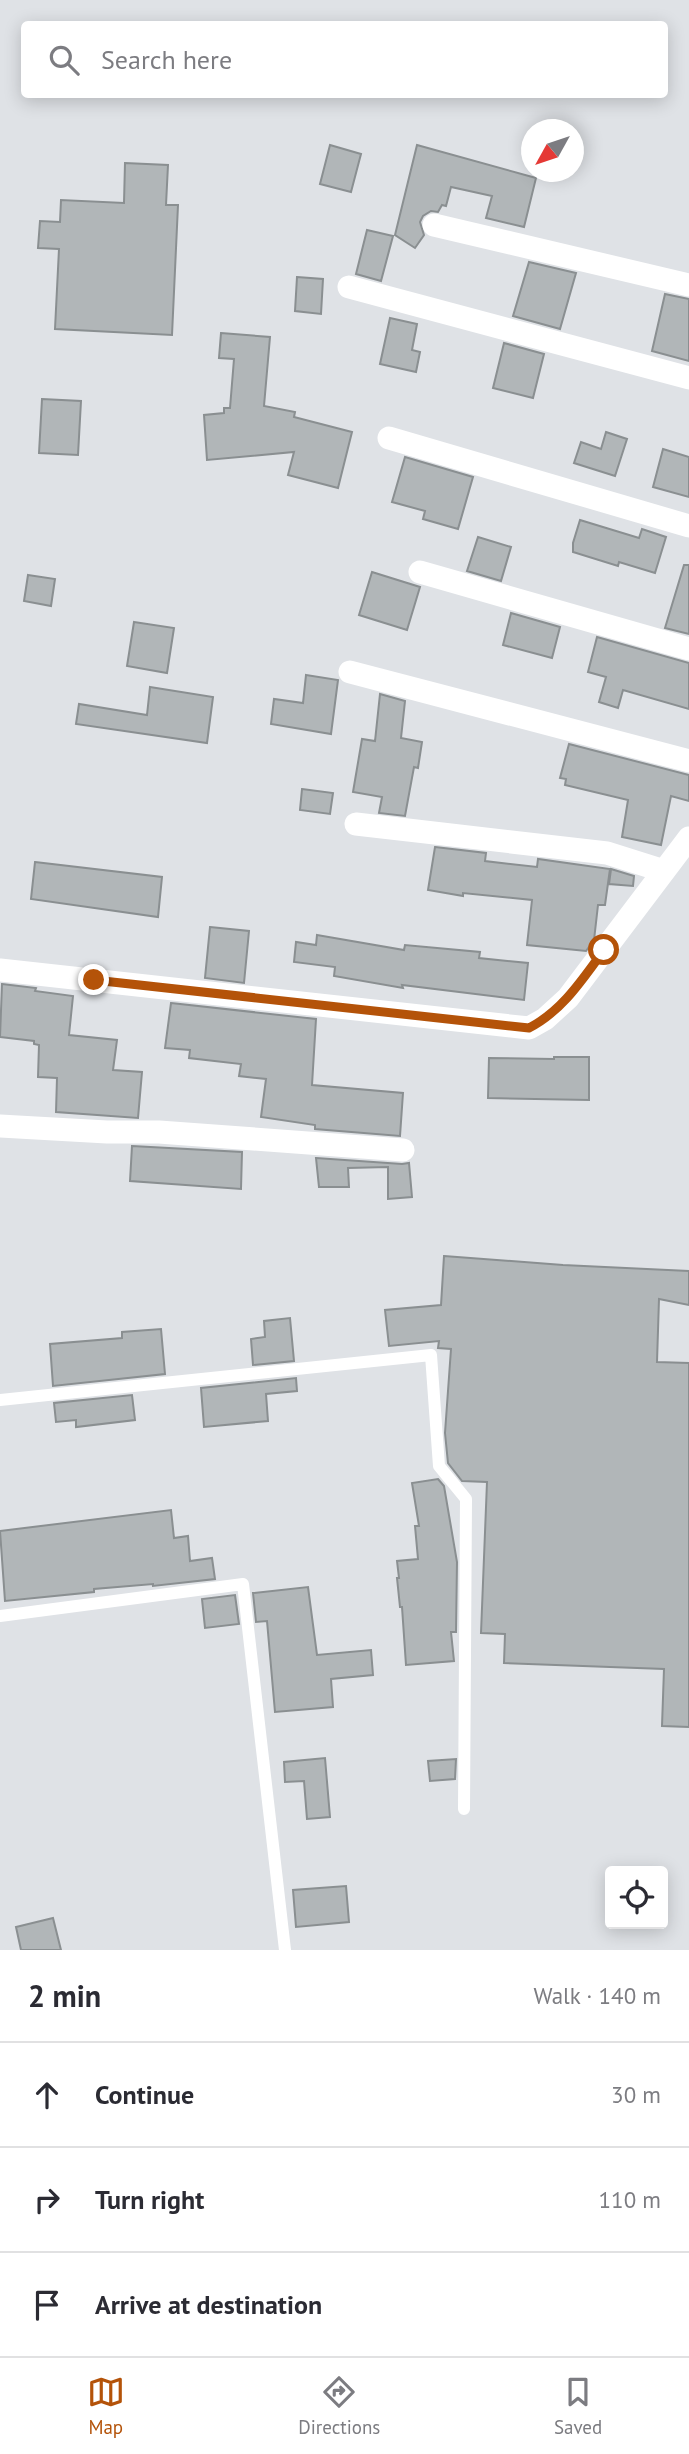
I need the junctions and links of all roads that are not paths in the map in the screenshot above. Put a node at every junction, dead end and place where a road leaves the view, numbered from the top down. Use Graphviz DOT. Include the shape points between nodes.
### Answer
graph roads {
  1 [pos="434,225"];
  2 [pos="689,285"];
  3 [pos="349,287"];
  4 [pos="689,378"];
  5 [pos="389,438"];
  6 [pos="689,526"];
  7 [pos="420,572"];
  8 [pos="689,649"];
  9 [pos="350,672"];
  10 [pos="689,761"];
  11 [pos="356,824"];
  12 [pos="689,838"];
  13 [pos="664,870"];
  14 [pos="0,970"];
  15 [pos="0,1126"];
  16 [pos="402,1150"];
  17 [pos="0,1400"];
  18 [pos="0,1616"];
  19 [pos="464,1809"];
  20 [pos="285,1950"];
  1 -- 2 [label="street"];
  3 -- 4 [label="street"];
  5 -- 6 [label="street"];
  7 -- 8 [label="street"];
  9 -- 10 [label="street"];
  11 -- 13 [label="street" via="607,853"];
  12 -- 13 [label="street"];
  13 -- 14 [label="street" via="568,998 529,1028"];
  15 -- 16 [label="street"];
  17 -- 19 [label="lane" via="432,1355 439,1466 466,1499"];
  18 -- 20 [label="lane" via="243,1584"];
}
